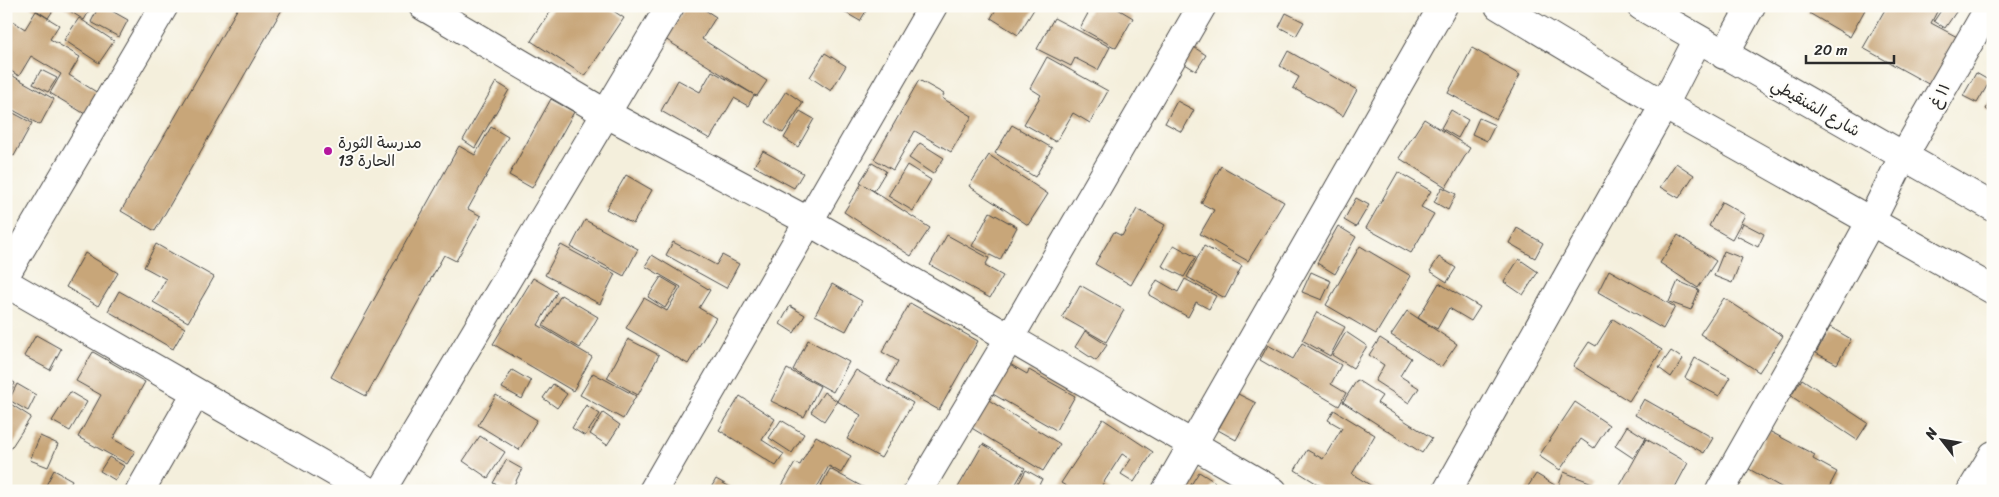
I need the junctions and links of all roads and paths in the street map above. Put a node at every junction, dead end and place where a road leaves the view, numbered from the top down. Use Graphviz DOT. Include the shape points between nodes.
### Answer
graph roads {
  1 [pos="164,6"];
  2 [pos="422,6"];
  3 [pos="670,6"];
  4 [pos="933,6"];
  5 [pos="1202,6"];
  6 [pos="1443,6"];
  7 [pos="1499,6"];
  8 [pos="1641,6"];
  9 [pos="1751,6"];
  10 [pos="1990,6"];
  11 [pos="1698,39"];
  12 [pos="1724,54"];
  13 [pos="1664,105"];
  14 [pos="605,113"];
  15 [pos="1903,157"];
  16 [pos="1993,207"];
  17 [pos="808,221"];
  18 [pos="1871,221"];
  19 [pos="6,274"];
  20 [pos="6,284"];
  21 [pos="1993,290"];
  22 [pos="1009,339"];
  23 [pos="196,393"];
  24 [pos="1192,445"];
  25 [pos="1993,455"];
  26 [pos="140,491"];
  27 [pos="368,491"];
  28 [pos="380,491"];
  29 [pos="653,491"];
  30 [pos="918,491"];
  31 [pos="1166,491"];
  32 [pos="1273,491"];
  33 [pos="1446,491"];
  34 [pos="1720,491"];
  35 [pos="1971,491"];
  1 -- 19 [label="street"];
  2 -- 14 [label="street"];
  3 -- 14 [label="street"];
  4 -- 17 [label="street"];
  5 -- 22 [label="street"];
  6 -- 24 [label="street"];
  7 -- 13 [label="street"];
  8 -- 11 [label="street, شارع الشنقيطي"];
  9 -- 12 [label="street"];
  10 -- 15 [label="street, ١١ غ"];
  11 -- 12 [label="street, شارع الشنقيطي"];
  11 -- 13 [label="street"];
  12 -- 15 [label="street, شارع الشنقيطي"];
  13 -- 18 [label="street"];
  13 -- 33 [label="street"];
  14 -- 17 [label="street"];
  14 -- 28 [label="street"];
  15 -- 16 [label="street, شارع الشنقيطي"];
  15 -- 18 [label="street, ١١ غ"];
  17 -- 22 [label="street"];
  17 -- 29 [label="street"];
  18 -- 21 [label="street"];
  18 -- 34 [label="street, ١١ غ"];
  20 -- 23 [label="street"];
  22 -- 24 [label="street"];
  22 -- 30 [label="street"];
  23 -- 26 [label="street"];
  23 -- 27 [label="street"];
  24 -- 31 [label="street"];
  24 -- 32 [label="street"];
  25 -- 35 [label="street"];
}
